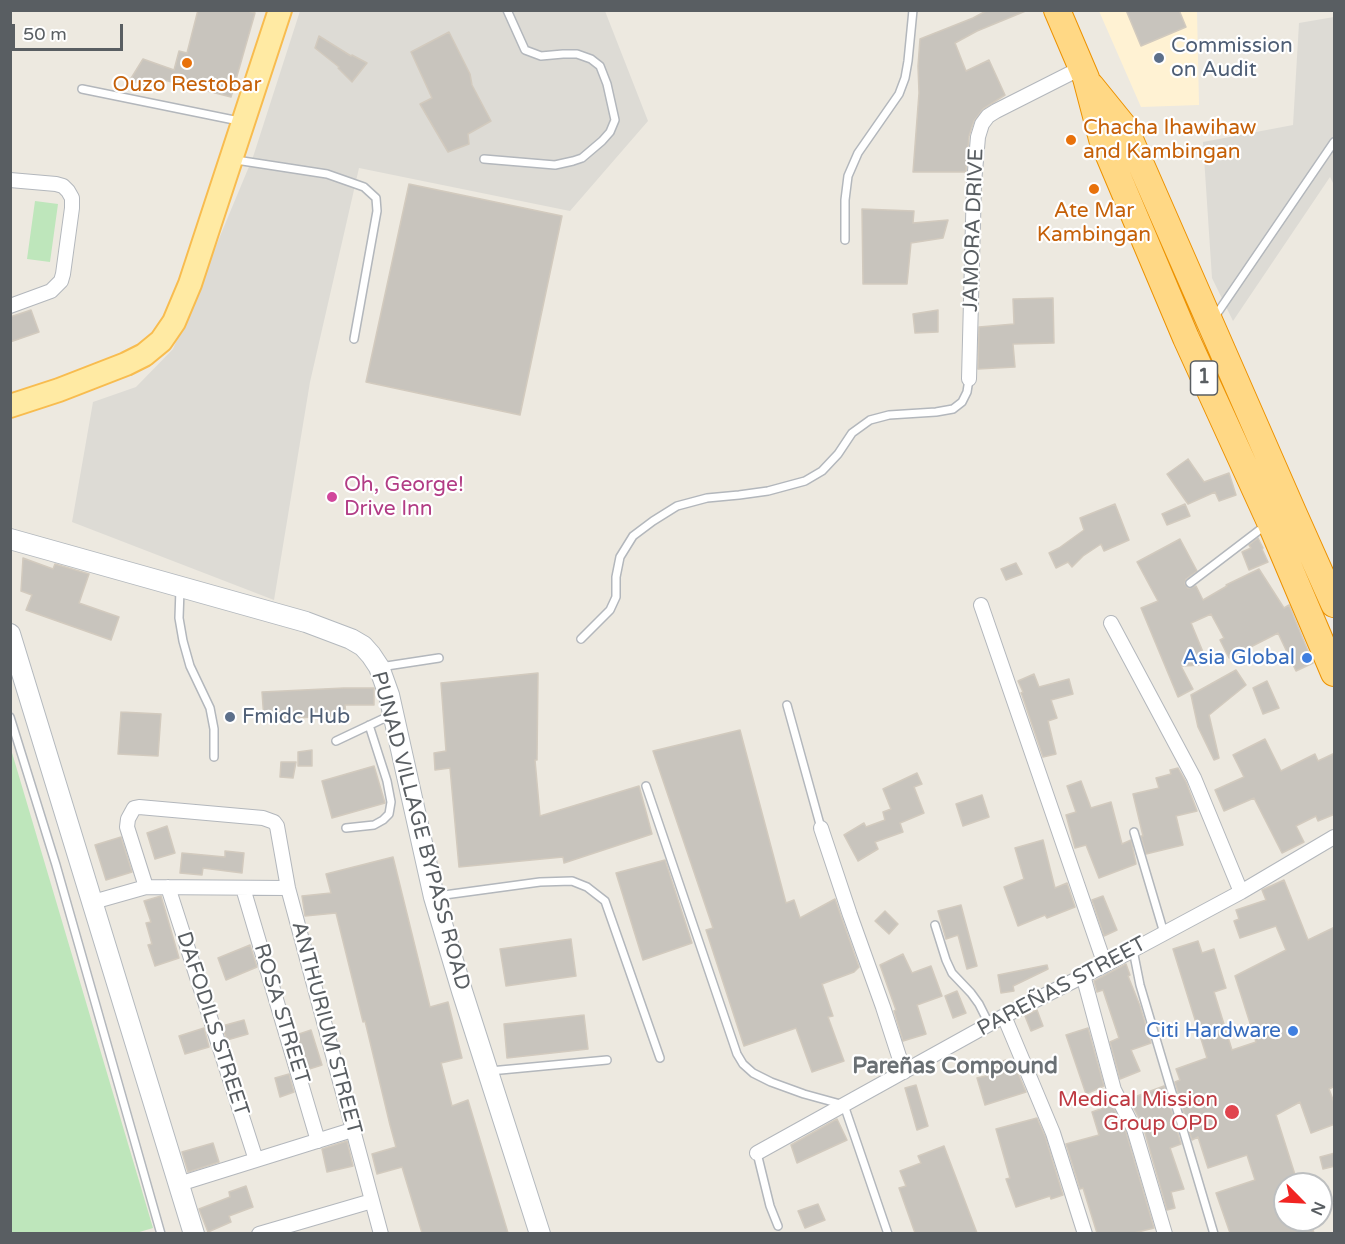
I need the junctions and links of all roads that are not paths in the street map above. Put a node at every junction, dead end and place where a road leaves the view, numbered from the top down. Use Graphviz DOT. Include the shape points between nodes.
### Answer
graph roads {
  1 [pos="280,10"];
  2 [pos="507,10"];
  3 [pos="913,10"];
  4 [pos="1058,10"];
  5 [pos="1084,73"];
  6 [pos="82,89"];
  7 [pos="243,122"];
  8 [pos="1335,142"];
  9 [pos="484,159"];
  10 [pos="231,160"];
  11 [pos="10,180"];
  12 [pos="845,240"];
  13 [pos="10,306"];
  14 [pos="1211,323"];
  15 [pos="354,339"];
  16 [pos="969,379"];
  17 [pos="10,406"];
  18 [pos="1282,517"];
  19 [pos="10,539"];
  20 [pos="1190,583"];
  21 [pos="180,586"];
  22 [pos="1335,604"];
  23 [pos="981,605"];
  24 [pos="1111,623"];
  25 [pos="1325,627"];
  26 [pos="10,634"];
  27 [pos="582,639"];
  28 [pos="439,658"];
  29 [pos="379,667"];
  30 [pos="1335,673"];
  31 [pos="787,705"];
  32 [pos="393,714"];
  33 [pos="10,717"];
  34 [pos="369,725"];
  35 [pos="336,741"];
  36 [pos="214,757"];
  37 [pos="646,786"];
  38 [pos="346,828"];
  39 [pos="821,828"];
  40 [pos="1134,832"];
  41 [pos="1335,837"];
  42 [pos="146,887"];
  43 [pos="168,887"];
  44 [pos="243,888"];
  45 [pos="288,888"];
  46 [pos="1241,892"];
  47 [pos="435,897"];
  48 [pos="93,902"];
  49 [pos="935,925"];
  50 [pos="1164,933"];
  51 [pos="1133,950"];
  52 [pos="1105,964"];
  53 [pos="1083,975"];
  54 [pos="1004,1016"];
  55 [pos="989,1024"];
  56 [pos="660,1058"];
  57 [pos="607,1060"];
  58 [pos="487,1071"];
  59 [pos="904,1072"];
  60 [pos="844,1105"];
  61 [pos="352,1130"];
  62 [pos="318,1141"];
  63 [pos="757,1153"];
  64 [pos="256,1160"];
  65 [pos="179,1184"];
  66 [pos="372,1200"];
  67 [pos="778,1226"];
  68 [pos="161,1233"];
  69 [pos="194,1233"];
  70 [pos="259,1233"];
  71 [pos="381,1233"];
  72 [pos="540,1233"];
  73 [pos="888,1233"];
  74 [pos="1086,1233"];
  75 [pos="1165,1233"];
  76 [pos="1214,1233"];
  1 -- 7 [label="main road"];
  2 -- 9 [label="lane" via="525,50 541,56 576,54 600,66 615,120 602,141 573,161 555,165"];
  3 -- 12 [label="lane" via="905,78 848,176"];
  4 -- 5 [label="highway, 1"];
  5 -- 14 [label="highway, 1" via="1125,128"];
  5 -- 16 [label="street, JAMORA DRIVE" via="996,111 982,124 974,183"];
  5 -- 18 [label="highway, 1" via="1102,140 1186,338"];
  6 -- 7 [label="lane"];
  7 -- 10 [label="main road"];
  8 -- 14 [label="lane"];
  10 -- 15 [label="lane" via="327,174 364,187 376,198"];
  10 -- 17 [label="main road" via="185,298 161,341 144,356 126,364"];
  11 -- 13 [label="street" via="63,186 72,198 61,281 51,291"];
  14 -- 18 [label="highway, 1"];
  16 -- 27 [label="lane" via="962,402 952,409 870,420 852,433 822,471 805,481 768,491 707,498 677,506 653,521 633,536 620,557 616,597 610,610"];
  18 -- 20 [label="lane"];
  18 -- 22 [label="highway, 1"];
  18 -- 25 [label="highway, 1"];
  19 -- 21 [label="main road, PUNAD VILLAGE BYPASS ROAD"];
  21 -- 29 [label="main road, PUNAD VILLAGE BYPASS ROAD" via="337,633 363,645"];
  21 -- 36 [label="lane" via="183,641 210,708"];
  23 -- 52 [label="street"];
  24 -- 46 [label="street" via="1194,778"];
  25 -- 30 [label="highway, 1"];
  26 -- 48 [label="main road"];
  28 -- 29 [label="lane"];
  29 -- 32 [label="main road, PUNAD VILLAGE BYPASS ROAD"];
  31 -- 39 [label="lane"];
  32 -- 34 [label="lane"];
  32 -- 47 [label="main road, PUNAD VILLAGE BYPASS ROAD"];
  33 -- 68 [label="lane"];
  34 -- 35 [label="lane"];
  34 -- 38 [label="lane" via="387,781 389,814 374,825"];
  37 -- 60 [label="lane" via="742,1064 771,1082"];
  39 -- 59 [label="street"];
  40 -- 50 [label="lane"];
  41 -- 46 [label="street, PAREÑAS STREET"];
  42 -- 43 [label="street"];
  42 -- 45 [label="street, ANTHURIUM STREET" via="127,827 134,808 139,807 274,822"];
  42 -- 48 [label="street"];
  43 -- 44 [label="street"];
  43 -- 64 [label="street, DAFODILS STREET"];
  44 -- 45 [label="street"];
  44 -- 62 [label="street, ROSA STREET"];
  45 -- 61 [label="street, ANTHURIUM STREET"];
  46 -- 50 [label="street, PAREÑAS STREET"];
  47 -- 56 [label="lane" via="540,882 572,881 587,887 605,901"];
  47 -- 58 [label="main road, PUNAD VILLAGE BYPASS ROAD"];
  48 -- 65 [label="main road"];
  49 -- 55 [label="lane" via="952,973 979,1004"];
  50 -- 51 [label="street, PAREÑAS STREET"];
  51 -- 52 [label="street, PAREÑAS STREET"];
  51 -- 76 [label="lane"];
  52 -- 53 [label="street, PAREÑAS STREET"];
  53 -- 54 [label="street, PAREÑAS STREET"];
  53 -- 75 [label="street" via="1114,1090 1134,1129"];
  54 -- 55 [label="street, PAREÑAS STREET"];
  54 -- 74 [label="street" via="1053,1133"];
  55 -- 59 [label="street, PAREÑAS STREET"];
  57 -- 58 [label="lane"];
  58 -- 72 [label="main road, PUNAD VILLAGE BYPASS ROAD"];
  59 -- 60 [label="street, PAREÑAS STREET"];
  60 -- 63 [label="street, PAREÑAS STREET"];
  60 -- 73 [label="lane"];
  61 -- 62 [label="street"];
  61 -- 66 [label="street, ANTHURIUM STREET"];
  62 -- 64 [label="street"];
  63 -- 67 [label="lane"];
  64 -- 65 [label="street"];
  65 -- 69 [label="main road"];
  66 -- 70 [label="street"];
  66 -- 71 [label="street, ANTHURIUM STREET"];
}
